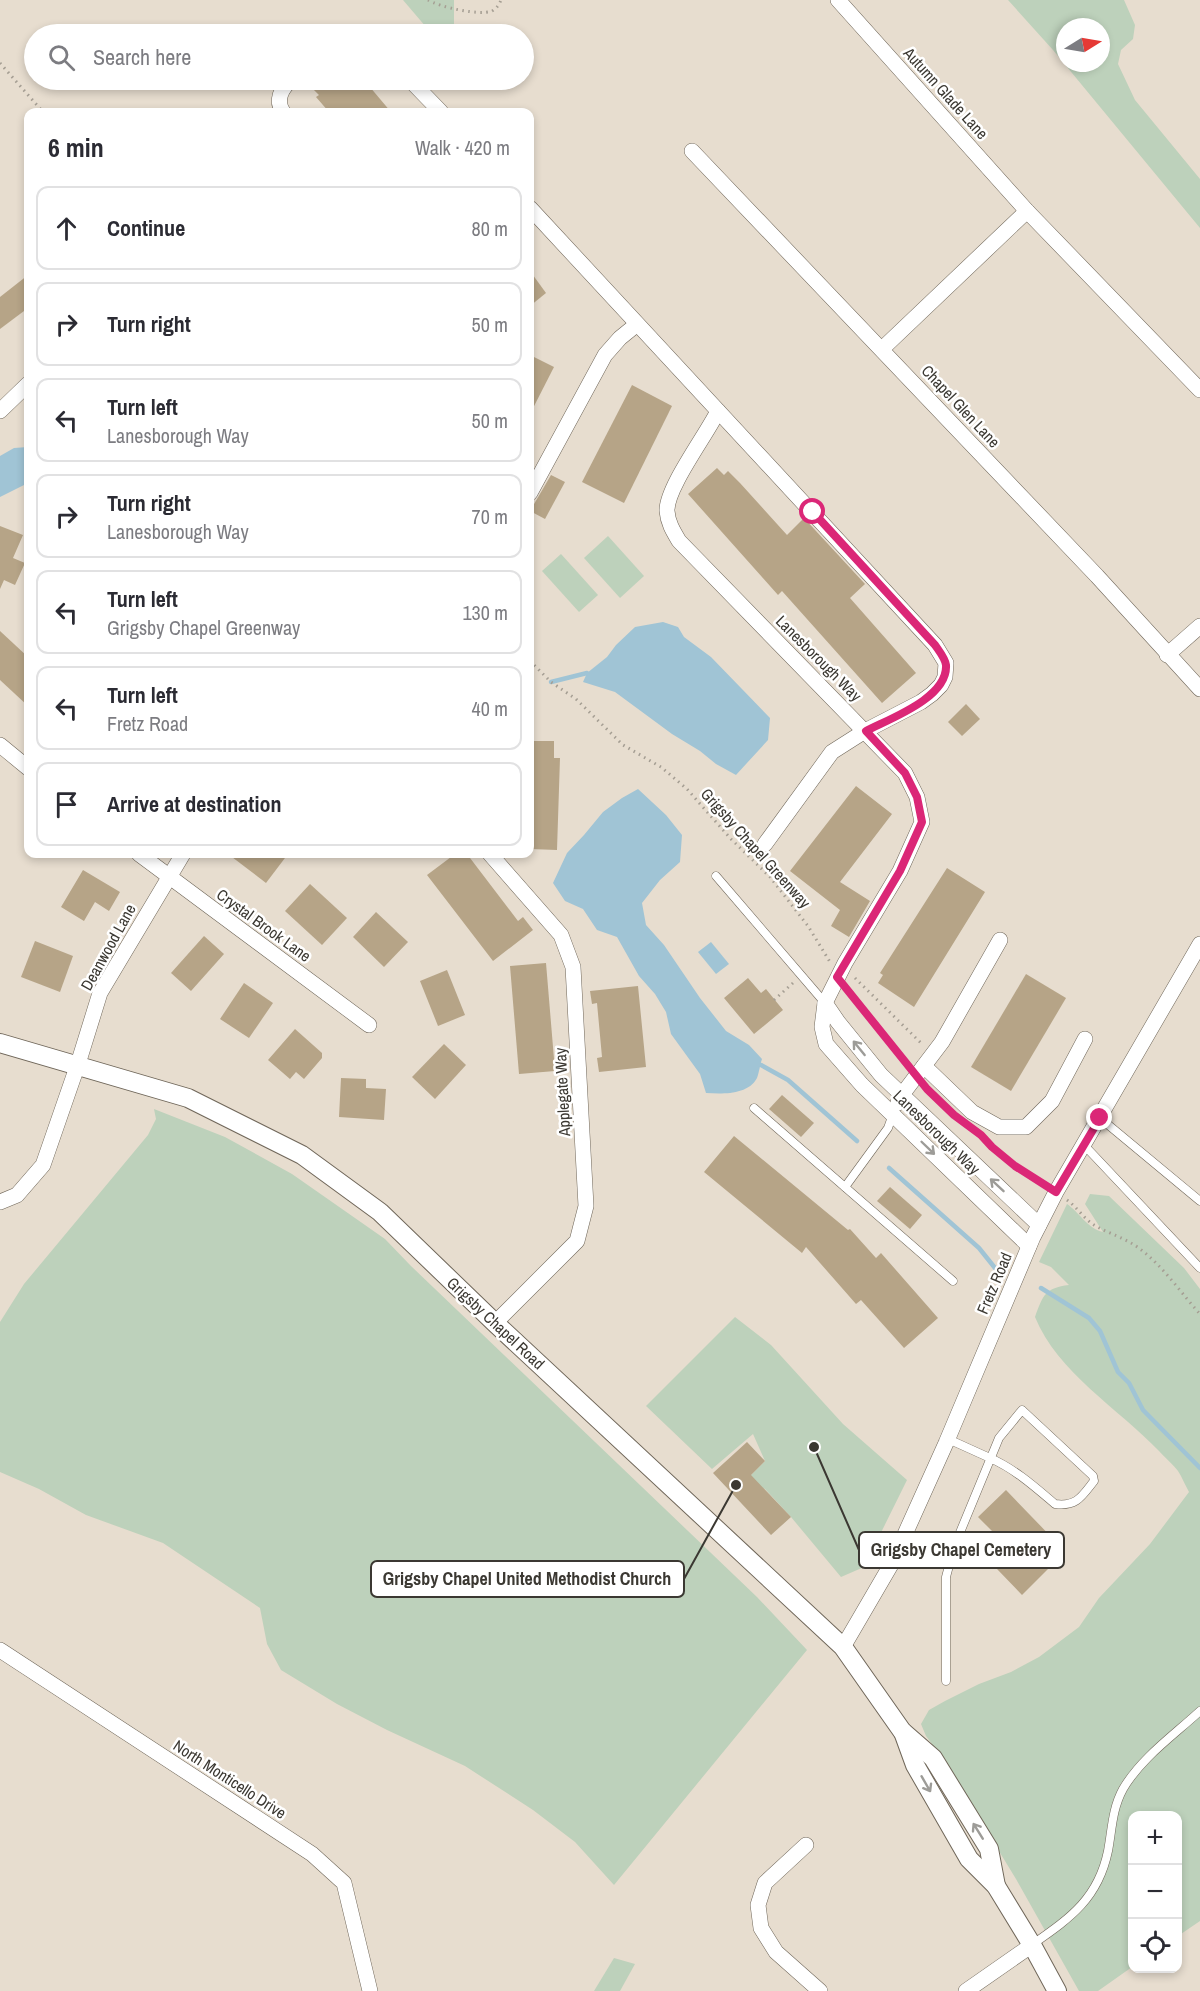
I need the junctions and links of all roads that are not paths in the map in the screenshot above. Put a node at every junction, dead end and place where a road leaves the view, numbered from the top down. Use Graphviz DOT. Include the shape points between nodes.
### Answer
graph roads {
  1 [pos="838,0"];
  2 [pos="283,90"];
  3 [pos="420,90"];
  4 [pos="281,108"];
  5 [pos="437,108"];
  6 [pos="692,150"];
  7 [pos="1027,210"];
  8 [pos="534,212"];
  9 [pos="636,325"];
  10 [pos="882,349"];
  11 [pos="24,388"];
  12 [pos="1200,390"];
  13 [pos="0,411"];
  14 [pos="718,411"];
  15 [pos="534,486"];
  16 [pos="1200,626"];
  17 [pos="1167,655"];
  18 [pos="1200,689"];
  19 [pos="866,731"];
  20 [pos="0,745"];
  21 [pos="24,765"];
  22 [pos="765,844"];
  23 [pos="144,858"];
  24 [pos="180,858"];
  25 [pos="494,858"];
  26 [pos="168,876"];
  27 [pos="716,876"];
  28 [pos="1000,940"];
  29 [pos="1200,944"];
  30 [pos="825,1003"];
  31 [pos="369,1025"];
  32 [pos="1085,1039"];
  33 [pos="1,1042"];
  34 [pos="78,1064"];
  35 [pos="924,1066"];
  36 [pos="902,1096"];
  37 [pos="754,1108"];
  38 [pos="893,1114"];
  39 [pos="1100,1118"];
  40 [pos="1085,1146"];
  41 [pos="976,1165"];
  42 [pos="961,1181"];
  43 [pos="844,1187"];
  44 [pos="1200,1201"];
  45 [pos="0,1202"];
  46 [pos="1040,1225"];
  47 [pos="1029,1246"];
  48 [pos="1200,1268"];
  49 [pos="953,1281"];
  50 [pos="495,1323"];
  51 [pos="948,1439"];
  52 [pos="990,1458"];
  53 [pos="843,1647"];
  54 [pos="0,1650"];
  55 [pos="946,1682"];
  56 [pos="1198,1716"];
  57 [pos="806,1845"];
  58 [pos="1032,1945"];
  59 [pos="370,1991"];
  60 [pos="820,1991"];
  61 [pos="966,1991"];
  62 [pos="1057,1991"];
  1 -- 7 [label="street, Autumn Glade Lane"];
  2 -- 4 [label="street" via="278,102"];
  3 -- 5 [label="street"];
  6 -- 10 [label="street, Chapel Glen Lane"];
  7 -- 10 [label="street"];
  7 -- 12 [label="street, Autumn Glade Lane"];
  8 -- 9 [label="street"];
  9 -- 14 [label="street"];
  9 -- 15 [label="street" via="605,355"];
  10 -- 17 [label="street, Chapel Glen Lane"];
  11 -- 13 [label="street"];
  14 -- 19 [label="street, Lanesborough Way" via="678,479 667,508 669,523 679,541"];
  14 -- 19 [label="street" via="935,645 946,663 945,678 932,694"];
  16 -- 17 [label="street"];
  17 -- 18 [label="street, Chapel Glen Lane"];
  19 -- 22 [label="street" via="832,752"];
  19 -- 30 [label="street, Lanesborough Way" via="905,773 917,797 922,822 886,896"];
  20 -- 21 [label="street"];
  23 -- 26 [label="street, Crystal Brook Lane"];
  24 -- 26 [label="street, Deanwood Lane"];
  25 -- 50 [label="street, Applegate Way" via="561,935 573,968 586,1206 577,1241"];
  26 -- 31 [label="street, Crystal Brook Lane"];
  26 -- 34 [label="street, Deanwood Lane" via="100,993"];
  27 -- 30 [label="lane"];
  28 -- 35 [label="street" via="942,1042"];
  29 -- 39 [label="street, Fretz Road"];
  36 -- 30 [label="street, Lanesborough Way, one-way"];
  30 -- 38 [label="street, Lanesborough Way" via="822,1027 826,1044"];
  32 -- 35 [label="street" via="1052,1101 1026,1127 999,1127 972,1112"];
  33 -- 34 [label="street, Grigsby Chapel Road"];
  34 -- 45 [label="street, Deanwood Lane" via="43,1165 17,1195"];
  34 -- 50 [label="street, Grigsby Chapel Road" via="188,1098 302,1155 380,1212"];
  35 -- 36 [label="street"];
  36 -- 38 [label="street"];
  36 -- 41 [label="street, Lanesborough Way"];
  37 -- 43 [label="lane"];
  38 -- 42 [label="street, Lanesborough Way, one-way"];
  38 -- 43 [label="lane" via="888,1128"];
  39 -- 40 [label="street, Fretz Road"];
  39 -- 44 [label="lane"];
  40 -- 46 [label="street, Fretz Road"];
  40 -- 48 [label="lane"];
  41 -- 42 [label="street"];
  46 -- 41 [label="street, Lanesborough Way, one-way"];
  42 -- 47 [label="street, Lanesborough Way"];
  43 -- 49 [label="lane"];
  46 -- 47 [label="street, Fretz Road"];
  47 -- 51 [label="street, Fretz Road"];
  50 -- 53 [label="street, Grigsby Chapel Road"];
  51 -- 52 [label="lane"];
  51 -- 53 [label="street, Fretz Road" via="892,1563"];
  52 -- 52 [label="lane" via="1010,1468 1055,1504 1072,1504 1094,1481 1022,1410 999,1438"];
  52 -- 55 [label="lane" via="946,1577"];
  53 -- 58 [label="street, Grigsby Chapel Road" via="902,1731 915,1765 969,1859 996,1886"];
  54 -- 59 [label="street, North Monticello Drive" via="312,1854 344,1882"];
  56 -- 58 [label="lane" via="1142,1764 1122,1792 1104,1866 1090,1896 1069,1919"];
  57 -- 60 [label="street" via="765,1883 758,1905 761,1928 776,1952"];
  58 -- 61 [label="street"];
  58 -- 62 [label="street, Grigsby Chapel Road"];
}
